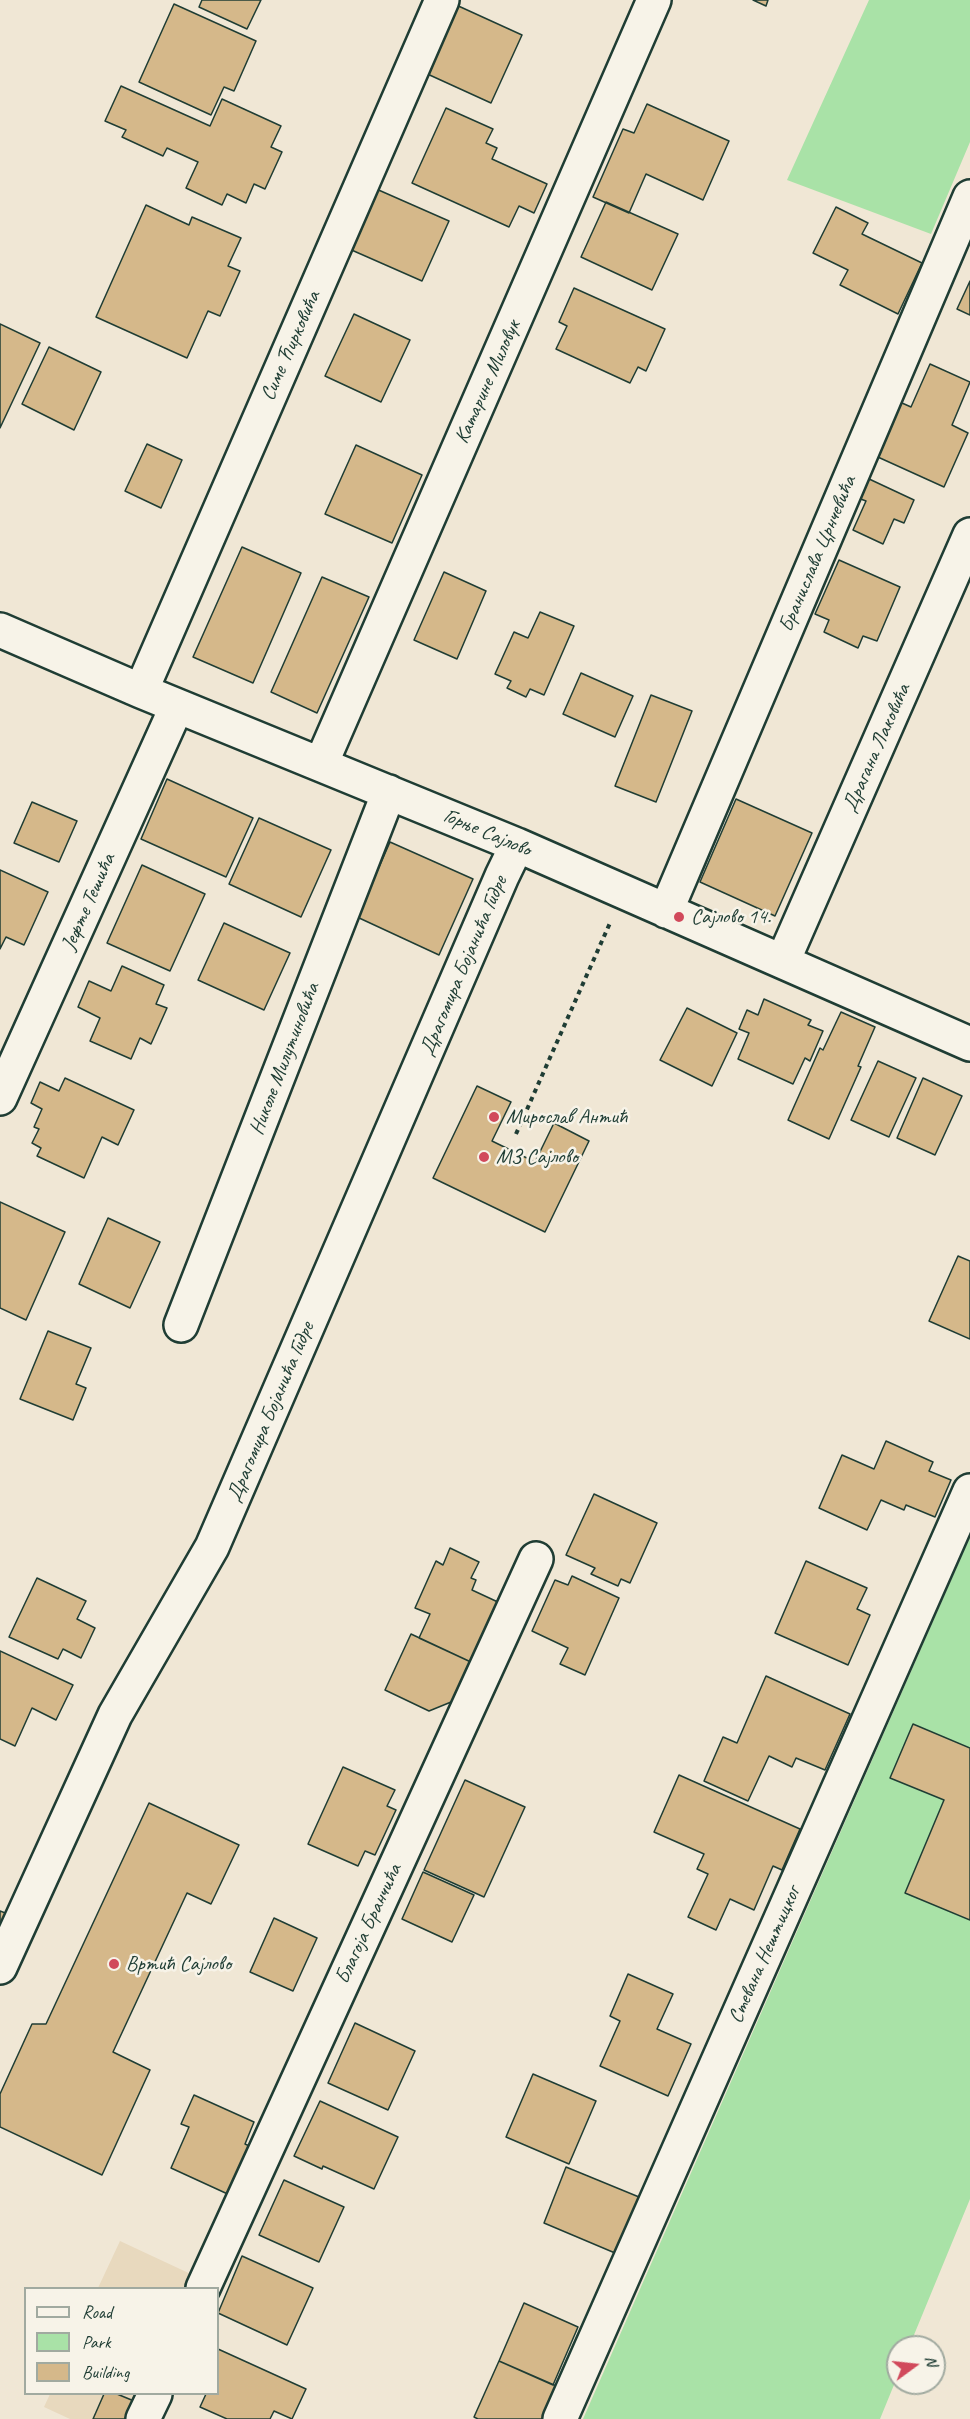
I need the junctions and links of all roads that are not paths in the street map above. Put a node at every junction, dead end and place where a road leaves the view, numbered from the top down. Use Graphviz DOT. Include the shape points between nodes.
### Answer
graph roads {
  1 [pos="442,0"];
  2 [pos="654,0"];
  3 [pos="970,197"];
  4 [pos="970,536"];
  5 [pos="0,630"];
  6 [pos="141,692"];
  7 [pos="177,706"];
  8 [pos="321,764"];
  9 [pos="389,792"];
  10 [pos="517,845"];
  11 [pos="666,911"];
  12 [pos="783,961"];
  13 [pos="970,1044"];
  14 [pos="0,1098"];
  15 [pos="181,1325"];
  16 [pos="970,1491"];
  17 [pos="536,1559"];
  18 [pos="0,1966"];
  19 [pos="203,2287"];
  20 [pos="155,2395"];
  21 [pos="143,2419"];
  22 [pos="560,2419"];
  1 -- 6 [label="street, Симе Ћирковића"];
  2 -- 8 [label="street, Катарине Миловук"];
  3 -- 11 [label="street, Бранислава Црнчевића"];
  4 -- 12 [label="street, Драгана Лаковића"];
  5 -- 6 [label="street, Горње Сајлово"];
  6 -- 7 [label="street, Горње Сајлово"];
  7 -- 8 [label="street, Горње Сајлово"];
  7 -- 14 [label="street, Јефте Тешића"];
  8 -- 9 [label="street, Горње Сајлово"];
  9 -- 10 [label="street, Горње Сајлово"];
  9 -- 15 [label="street, Николе Милутиновића"];
  10 -- 11 [label="street, Горње Сајлово"];
  10 -- 18 [label="street, Драгомира Бојанића Гидре" via="212,1547 115,1715"];
  11 -- 12 [label="street, Горње Сајлово"];
  12 -- 13 [label="street, Горње Сајлово"];
  16 -- 22 [label="street, Стевана Нештицког"];
  17 -- 19 [label="street, Благоја Бранчића"];
  20 -- 21 [label="street"];
}
